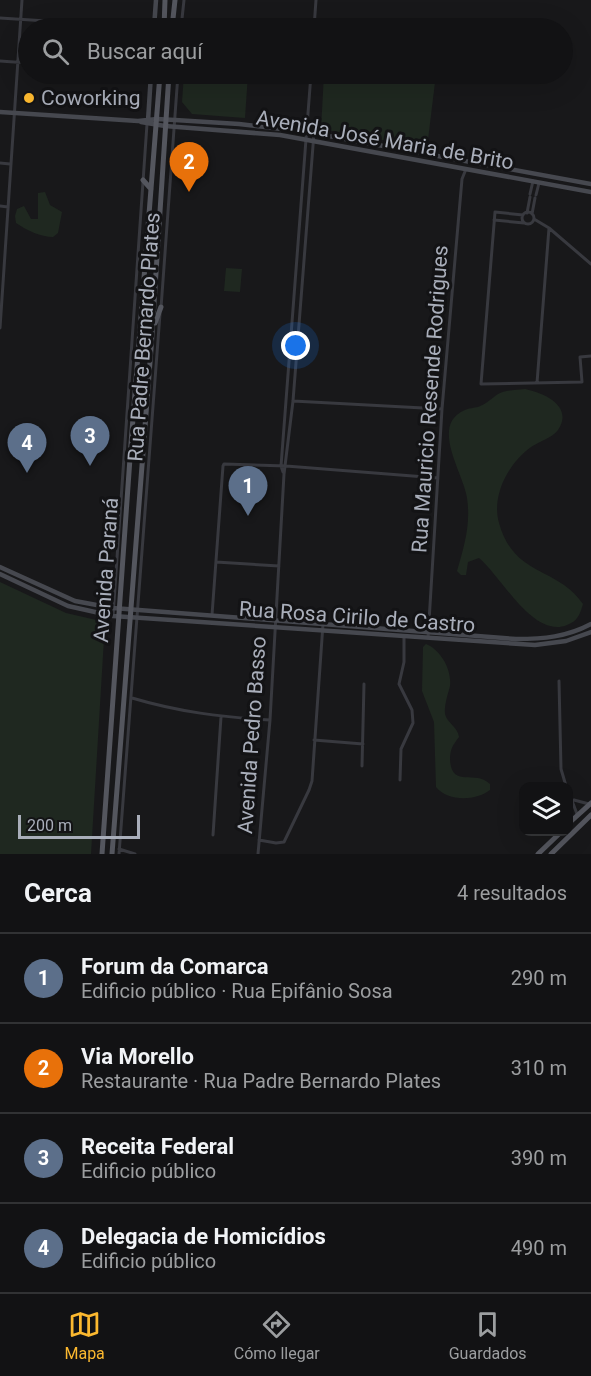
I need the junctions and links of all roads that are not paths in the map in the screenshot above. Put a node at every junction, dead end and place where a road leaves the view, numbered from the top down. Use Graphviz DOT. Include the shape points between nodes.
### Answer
graph roads {
  1 [pos="22,0"];
  2 [pos="156,0"];
  3 [pos="165,0"];
  4 [pos="175,0"];
  5 [pos="183,0"];
  6 [pos="316,0"];
  7 [pos="0,18"];
  8 [pos="21,18"];
  9 [pos="155,18"];
  10 [pos="164,18"];
  11 [pos="173,18"];
  12 [pos="182,18"];
  13 [pos="315,18"];
  14 [pos="18,20"];
  15 [pos="0,61"];
  16 [pos="18,62"];
  17 [pos="150,84"];
  18 [pos="159,84"];
  19 [pos="168,84"];
  20 [pos="177,84"];
  21 [pos="310,84"];
  22 [pos="0,112"];
  23 [pos="15,113"];
  24 [pos="166,119"];
  25 [pos="175,120"];
  26 [pos="148,121"];
  27 [pos="157,122"];
  28 [pos="239,124"];
  29 [pos="165,126"];
  30 [pos="174,127"];
  31 [pos="237,132"];
  32 [pos="307,132"];
  33 [pos="314,134"];
  34 [pos="306,140"];
  35 [pos="313,141"];
  36 [pos="0,163"];
  37 [pos="11,164"];
  38 [pos="466,169"];
  39 [pos="143,180"];
  40 [pos="533,181"];
  41 [pos="539,182"];
  42 [pos="591,184"];
  43 [pos="152,189"];
  44 [pos="591,192"];
  45 [pos="530,197"];
  46 [pos="536,198"];
  47 [pos="0,206"];
  48 [pos="8,207"];
  49 [pos="525,214"];
  50 [pos="532,214"];
  51 [pos="534,219"];
  52 [pos="494,220"];
  53 [pos="524,223"];
  54 [pos="549,228"];
  55 [pos="0,249"];
  56 [pos="5,250"];
  57 [pos="591,264"];
  58 [pos="1,294"];
  59 [pos="161,307"];
  60 [pos="0,328"];
  61 [pos="152,333"];
  62 [pos="139,348"];
  63 [pos="151,349"];
  64 [pos="591,356"];
  65 [pos="138,362"];
  66 [pos="150,363"];
  67 [pos="537,383"];
  68 [pos="293,401"];
  69 [pos="442,409"];
  70 [pos="281,466"];
  71 [pos="286,466"];
  72 [pos="284,474"];
  73 [pos="438,478"];
  74 [pos="117,540"];
  75 [pos="124,548"];
  76 [pos="216,562"];
  77 [pos="279,566"];
  78 [pos="0,567"];
  79 [pos="0,574"];
  80 [pos="117,609"];
  81 [pos="130,610"];
  82 [pos="138,610"];
  83 [pos="212,615"];
  84 [pos="116,616"];
  85 [pos="130,617"];
  86 [pos="138,617"];
  87 [pos="276,620"];
  88 [pos="323,623"];
  89 [pos="338,624"];
  90 [pos="591,624"];
  91 [pos="275,627"];
  92 [pos="322,630"];
  93 [pos="337,631"];
  94 [pos="591,632"];
  95 [pos="428,635"];
  96 [pos="564,635"];
  97 [pos="404,636"];
  98 [pos="566,641"];
  99 [pos="516,642"];
  100 [pos="559,681"];
  101 [pos="364,684"];
  102 [pos="132,698"];
  103 [pos="221,717"];
  104 [pos="270,720"];
  105 [pos="314,740"];
  106 [pos="363,744"];
  107 [pos="362,766"];
  108 [pos="400,780"];
  109 [pos="565,782"];
  110 [pos="574,800"];
  111 [pos="590,803"];
  112 [pos="578,815"];
  113 [pos="591,815"];
  114 [pos="573,820"];
  115 [pos="213,835"];
  116 [pos="556,836"];
  117 [pos="112,837"];
  118 [pos="104,838"];
  119 [pos="259,840"];
  120 [pos="119,852"];
  121 [pos="103,853"];
  122 [pos="112,854"];
  123 [pos="135,854"];
  124 [pos="258,854"];
  125 [pos="538,854"];
  126 [pos="551,854"];
  1 -- 8 [label="street"];
  2 -- 9 [label="main road"];
  3 -- 10 [label="main road"];
  4 -- 11 [label="main road"];
  5 -- 12 [label="street"];
  6 -- 13 [label="street"];
  7 -- 14 [label="street"];
  15 -- 16 [label="street"];
  16 -- 23 [label="street"];
  17 -- 26 [label="main road"];
  18 -- 27 [label="main road, Avenida Paraná"];
  19 -- 24 [label="main road, Avenida Paraná"];
  20 -- 25 [label="street, Rua Padre Bernardo Plates"];
  21 -- 32 [label="street, Avenida Pedro Basso"];
  22 -- 23 [label="main road, Avenida José Maria de Brito"];
  23 -- 26 [label="main road, Avenida José Maria de Brito"];
  23 -- 37 [label="street"];
  24 -- 25 [label="main road, Avenida José Maria de Brito"];
  24 -- 27 [label="main road, Avenida José Maria de Brito"];
  24 -- 29 [label="main road, Avenida Paraná"];
  25 -- 28 [label="main road, Avenida José Maria de Brito"];
  25 -- 30 [label="street, Rua Padre Bernardo Plates"];
  26 -- 27 [label="main road, Avenida José Maria de Brito"];
  26 -- 39 [label="street"];
  27 -- 29 [label="main road, Avenida José Maria de Brito"];
  27 -- 43 [label="main road, Avenida Paraná"];
  28 -- 31 [label="main road"];
  28 -- 32 [label="main road, Avenida José Maria de Brito"];
  29 -- 30 [label="main road, Avenida José Maria de Brito"];
  29 -- 61 [label="main road, Avenida Paraná"];
  30 -- 31 [label="main road, Avenida José Maria de Brito"];
  30 -- 59 [label="street, Rua Padre Bernardo Plates"];
  31 -- 34 [label="main road, Avenida José Maria de Brito"];
  32 -- 33 [label="main road, Avenida José Maria de Brito"];
  32 -- 34 [label="street, Avenida Pedro Basso"];
  33 -- 35 [label="street, Avenida Pedro Basso"];
  33 -- 42 [label="main road, Avenida José Maria de Brito"];
  34 -- 35 [label="main road, Avenida José Maria de Brito"];
  34 -- 70 [label="street, Avenida Pedro Basso"];
  35 -- 38 [label="main road, Avenida José Maria de Brito"];
  35 -- 68 [label="street, Avenida Pedro Basso"];
  36 -- 37 [label="street"];
  37 -- 48 [label="street"];
  38 -- 40 [label="main road, Avenida José Maria de Brito"];
  38 -- 69 [label="street, Rua Mauricio Resende Rodrigues"];
  39 -- 43 [label="main road"];
  39 -- 74 [label="street"];
  40 -- 41 [label="main road, Avenida José Maria de Brito"];
  40 -- 45 [label="street"];
  41 -- 44 [label="main road, Avenida José Maria de Brito"];
  41 -- 46 [label="street"];
  43 -- 62 [label="main road, Avenida Paraná"];
  45 -- 46 [label="street"];
  45 -- 49 [label="street"];
  46 -- 50 [label="street"];
  47 -- 48 [label="street"];
  48 -- 56 [label="street"];
  49 -- 50 [label="street"];
  49 -- 52 [label="street" via="495,212"];
  49 -- 53 [label="street"];
  50 -- 51 [label="street"];
  51 -- 53 [label="street"];
  51 -- 54 [label="street"];
  52 -- 53 [label="street"];
  52 -- 67 [label="street" via="481,384"];
  54 -- 57 [label="street"];
  54 -- 67 [label="street"];
  55 -- 56 [label="street"];
  56 -- 58 [label="street"];
  58 -- 60 [label="street"];
  59 -- 61 [label="main road"];
  59 -- 82 [label="street, Rua Padre Bernardo Plates"];
  61 -- 63 [label="main road, Avenida Paraná"];
  62 -- 63 [label="main road"];
  62 -- 65 [label="main road, Avenida Paraná"];
  63 -- 66 [label="main road, Avenida Paraná"];
  64 -- 67 [label="street" via="580,357 582,382"];
  65 -- 66 [label="main road"];
  65 -- 75 [label="main road, Avenida Paraná"];
  66 -- 81 [label="main road, Avenida Paraná"];
  68 -- 69 [label="street"];
  68 -- 71 [label="street, Avenida Pedro Basso"];
  69 -- 73 [label="street, Rua Mauricio Resende Rodrigues"];
  70 -- 71 [label="street"];
  70 -- 72 [label="street, Avenida Pedro Basso"];
  70 -- 76 [label="street" via="224,464"];
  71 -- 72 [label="street, Avenida Pedro Basso"];
  71 -- 73 [label="street"];
  72 -- 77 [label="street, Avenida Pedro Basso"];
  73 -- 95 [label="street, Rua Mauricio Resende Rodrigues"];
  74 -- 75 [label="main road"];
  74 -- 80 [label="street"];
  75 -- 80 [label="main road, Avenida Paraná"];
  76 -- 77 [label="street"];
  76 -- 83 [label="street"];
  77 -- 87 [label="street, Avenida Pedro Basso"];
  78 -- 80 [label="main road" via="75,601"];
  79 -- 84 [label="main road, Rua Rosa Cirilo de Castro" via="68,606"];
  80 -- 81 [label="main road"];
  80 -- 84 [label="main road, Avenida Paraná"];
  81 -- 82 [label="main road"];
  81 -- 85 [label="main road, Avenida Paraná"];
  82 -- 83 [label="main road"];
  82 -- 86 [label="street, Rua Padre Bernardo Plates"];
  83 -- 87 [label="main road"];
  84 -- 85 [label="main road, Rua Rosa Cirilo de Castro"];
  84 -- 118 [label="main road, Avenida Paraná"];
  85 -- 86 [label="main road, Rua Rosa Cirilo de Castro"];
  85 -- 117 [label="main road, Avenida Paraná"];
  86 -- 91 [label="main road, Rua Rosa Cirilo de Castro"];
  86 -- 102 [label="street, Rua Padre Bernardo Plates"];
  87 -- 88 [label="main road"];
  87 -- 91 [label="street, Avenida Pedro Basso"];
  88 -- 89 [label="main road"];
  88 -- 92 [label="street"];
  89 -- 93 [label="main road"];
  89 -- 95 [label="main road"];
  90 -- 96 [label="main road"];
  91 -- 92 [label="main road, Rua Rosa Cirilo de Castro"];
  91 -- 104 [label="street, Avenida Pedro Basso"];
  92 -- 93 [label="main road, Rua Rosa Cirilo de Castro"];
  92 -- 105 [label="street"];
  93 -- 97 [label="main road, Rua Rosa Cirilo de Castro"];
  94 -- 98 [label="main road"];
  95 -- 97 [label="main road, Rua Rosa Cirilo de Castro"];
  95 -- 99 [label="main road"];
  96 -- 98 [label="main road"];
  96 -- 99 [label="main road"];
  97 -- 108 [label="street" via="399,684 412,710 413,723 401,749"];
  98 -- 99 [label="main road" via="535,645"];
  100 -- 109 [label="street" via="561,769"];
  101 -- 106 [label="street"];
  102 -- 103 [label="street"];
  102 -- 120 [label="street, Rua Padre Bernardo Plates"];
  103 -- 104 [label="street"];
  103 -- 115 [label="street"];
  104 -- 119 [label="street, Avenida Pedro Basso"];
  105 -- 106 [label="street"];
  105 -- 119 [label="street" via="312,782 284,842"];
  106 -- 107 [label="street"];
  110 -- 111 [label="street"];
  110 -- 112 [label="street"];
  111 -- 112 [label="main road"];
  112 -- 114 [label="main road"];
  113 -- 126 [label="main road"];
  116 -- 125 [label="main road"];
  117 -- 118 [label="main road"];
  117 -- 122 [label="main road, Avenida Paraná"];
  118 -- 121 [label="main road, Avenida Paraná"];
  119 -- 124 [label="street, Avenida Pedro Basso"];
  120 -- 123 [label="street"];
  121 -- 122 [label="main road"];
}
